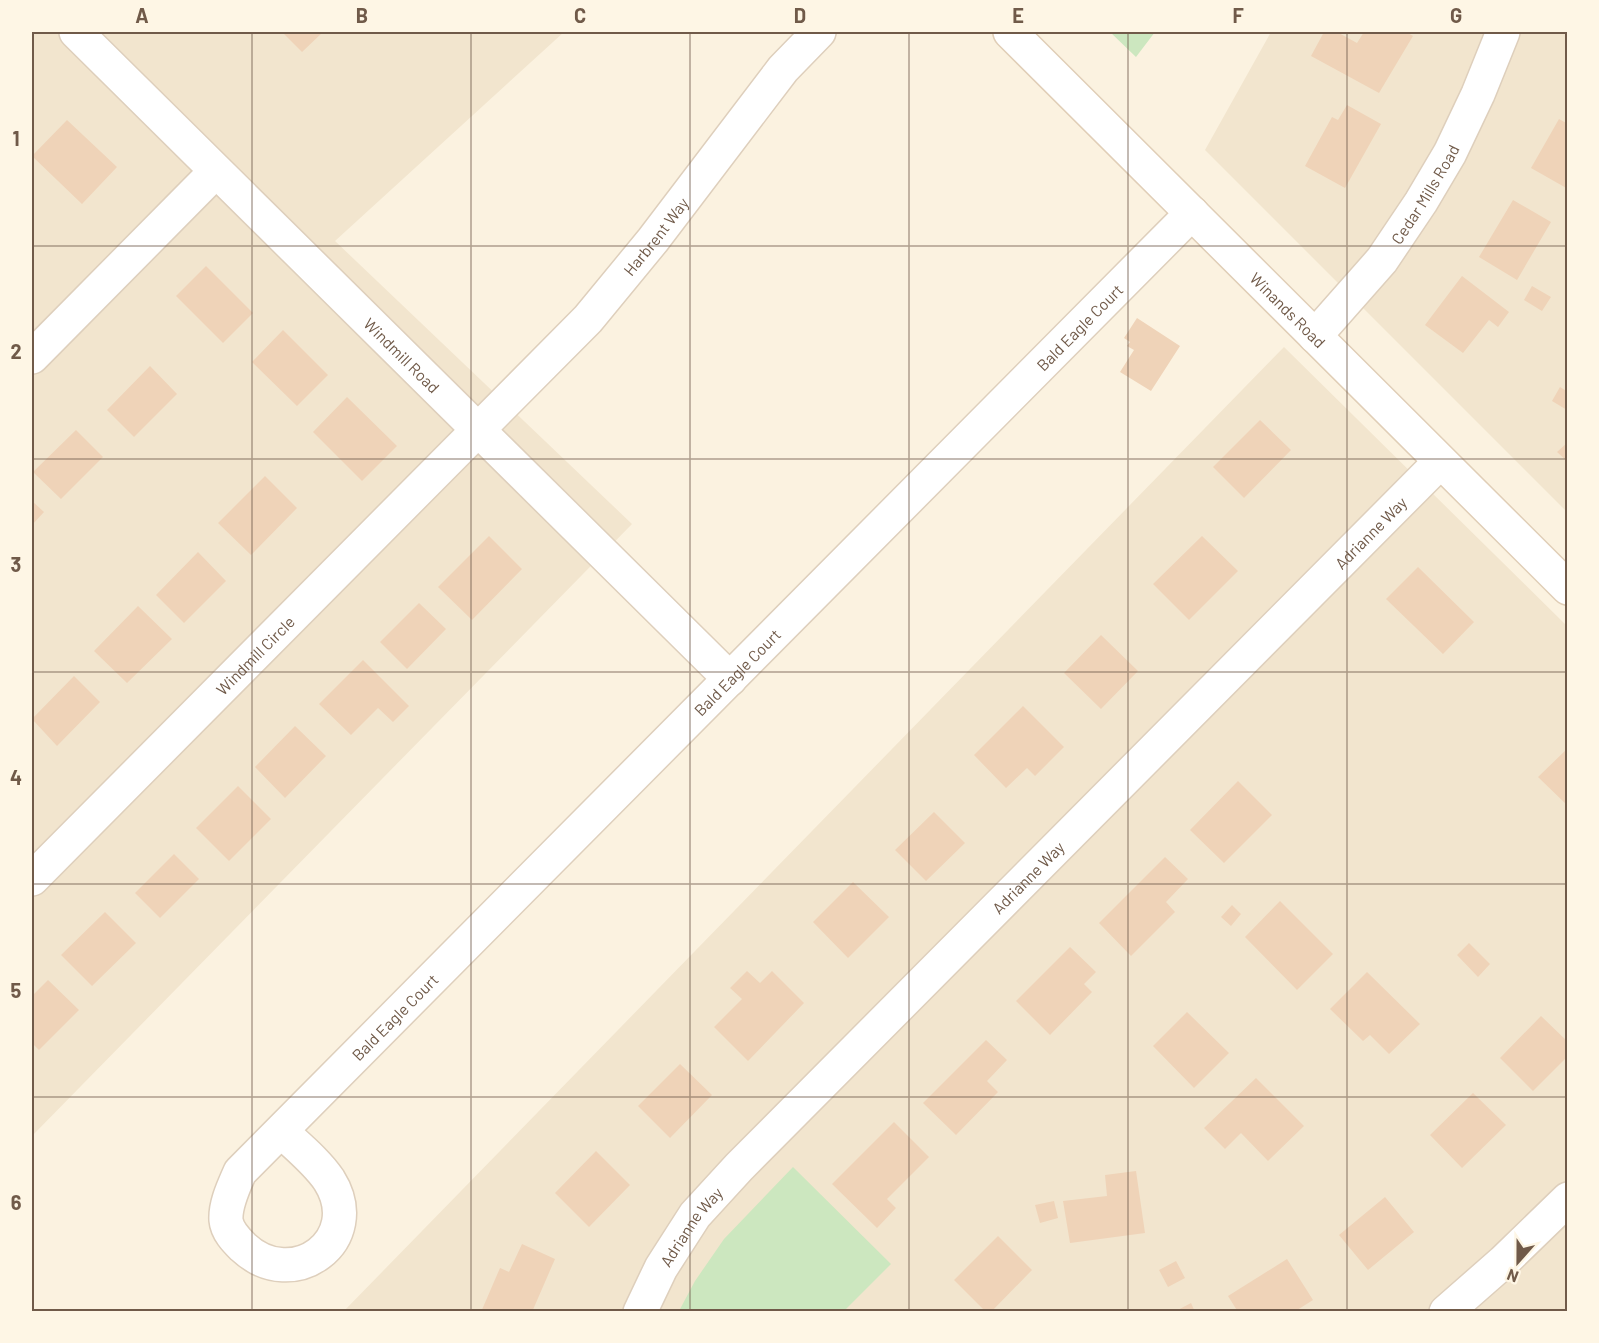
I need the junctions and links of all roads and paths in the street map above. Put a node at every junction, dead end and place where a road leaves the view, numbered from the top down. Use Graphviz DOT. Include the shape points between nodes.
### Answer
graph roads {
  1 [pos="76,32"];
  2 [pos="819,32"];
  3 [pos="1010,32"];
  4 [pos="1503,32"];
  5 [pos="216,171"];
  6 [pos="1192,213"];
  7 [pos="1315,336"];
  8 [pos="32,357"];
  9 [pos="478,430"];
  10 [pos="1440,462"];
  11 [pos="1568,588"];
  12 [pos="729,679"];
  13 [pos="32,879"];
  14 [pos="281,1131"];
  15 [pos="1568,1198"];
  16 [pos="640,1311"];
  17 [pos="1446,1311"];
  1 -- 5 [label="street, Windmill Road"];
  2 -- 9 [label="street, Harbrent Way" via="783,69 588,319"];
  3 -- 6 [label="street, Winands Road"];
  4 -- 7 [label="street, Cedar Mills Road" via="1450,153 1421,202 1382,260"];
  5 -- 8 [label="street"];
  5 -- 9 [label="street, Windmill Road"];
  6 -- 7 [label="street, Winands Road"];
  6 -- 12 [label="street, Bald Eagle Court"];
  7 -- 10 [label="street, Winands Road"];
  9 -- 12 [label="street, Windmill Road"];
  9 -- 13 [label="street, Windmill Circle"];
  10 -- 11 [label="street, Winands Road"];
  10 -- 16 [label="street, Adrianne Way" via="739,1167 695,1215 661,1268"];
  12 -- 14 [label="street, Bald Eagle Court"];
  15 -- 17 [label="street"];
}
